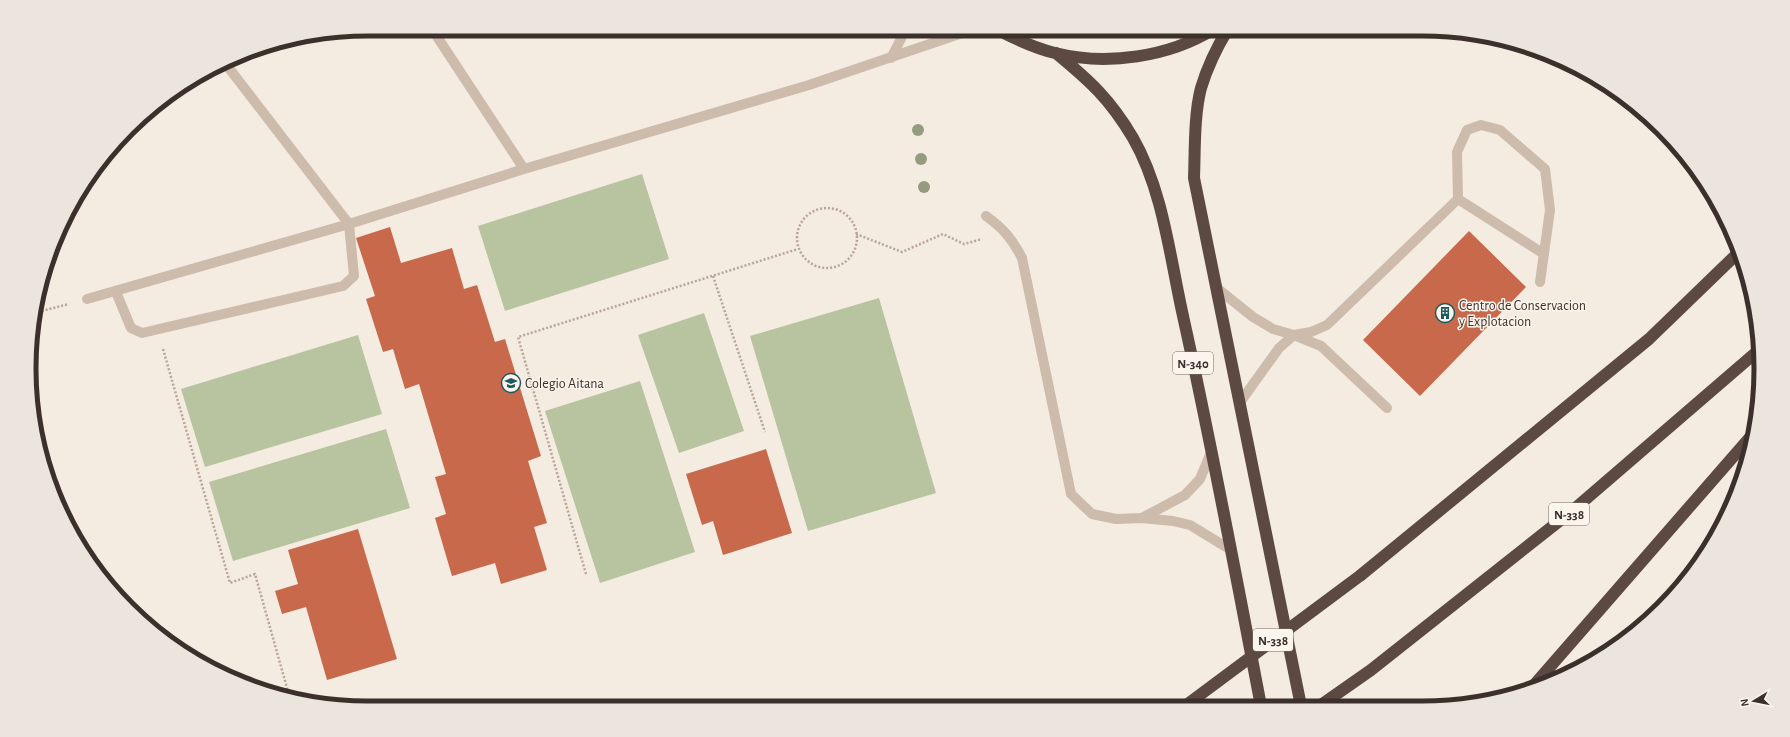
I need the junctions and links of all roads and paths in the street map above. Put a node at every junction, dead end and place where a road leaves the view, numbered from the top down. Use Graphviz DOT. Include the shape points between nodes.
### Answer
graph roads {
  1 [pos="437,36"];
  2 [pos="902,36"];
  3 [pos="954,36"];
  4 [pos="1009,36"];
  5 [pos="1199,36"];
  6 [pos="1224,36"];
  7 [pos="1056,53"];
  8 [pos="890,58"];
  9 [pos="228,67"];
  10 [pos="524,169"];
  11 [pos="1458,199"];
  12 [pos="986,216"];
  13 [pos="349,224"];
  14 [pos="1005,231"];
  15 [pos="856,234"];
  16 [pos="798,250"];
  17 [pos="1544,254"];
  18 [pos="1734,257"];
  19 [pos="713,276"];
  20 [pos="1540,282"];
  21 [pos="1218,289"];
  22 [pos="116,292"];
  23 [pos="87,299"];
  24 [pos="41,311"];
  25 [pos="157,330"];
  26 [pos="1294,335"];
  27 [pos="1753,356"];
  28 [pos="1241,401"];
  29 [pos="1387,408"];
  30 [pos="765,432"];
  31 [pos="1746,442"];
  32 [pos="1212,450"];
  33 [pos="1142,518"];
  34 [pos="1231,550"];
  35 [pos="586,574"];
  36 [pos="1539,679"];
  37 [pos="288,691"];
  38 [pos="1192,701"];
  39 [pos="1260,701"];
  40 [pos="1300,701"];
  41 [pos="1328,701"];
  1 -- 10 [label="lane"];
  2 -- 8 [label="lane"];
  3 -- 8 [label="lane"];
  4 -- 7 [label="highway, N-340"];
  5 -- 7 [label="highway, N-340" via="1170,49 1132,57 1093,59"];
  6 -- 21 [label="highway, N-340" via="1201,89 1194,178"];
  7 -- 32 [label="highway, N-340" via="1088,79 1109,101 1133,139 1154,186"];
  8 -- 10 [label="lane" via="809,85"];
  9 -- 13 [label="lane"];
  10 -- 13 [label="lane"];
  11 -- 17 [label="lane"];
  11 -- 17 [label="lane" via="1457,152 1467,130 1481,125 1500,130 1545,169 1550,210"];
  11 -- 26 [label="lane" via="1327,325 1311,332"];
  12 -- 14 [label="lane"];
  13 -- 22 [label="lane"];
  13 -- 25 [label="lane" via="354,276 343,286"];
  14 -- 15 [label="path" via="964,244 943,234 902,252"];
  14 -- 33 [label="lane" via="1022,258 1071,494 1092,514 1116,519"];
  15 -- 16 [label="path" via="853,253 847,261 829,269 815,266 803,258"];
  15 -- 16 [label="path" via="854,224 839,210 819,209 802,220 796,240"];
  16 -- 19 [label="path"];
  17 -- 20 [label="lane"];
  18 -- 38 [label="highway, N-338, bridge" via="1649,339 1361,575"];
  19 -- 30 [label="path"];
  19 -- 35 [label="path" via="518,337"];
  21 -- 26 [label="lane" via="1253,317 1273,329"];
  21 -- 28 [label="highway, N-340"];
  22 -- 23 [label="lane"];
  22 -- 25 [label="lane" via="131,328 142,333"];
  23 -- 24 [label="path"];
  25 -- 37 [label="path" via="230,583 255,574"];
  26 -- 28 [label="lane" via="1279,348"];
  26 -- 29 [label="lane" via="1321,346"];
  27 -- 41 [label="highway, N-338" via="1572,511"];
  28 -- 40 [label="highway, N-340"];
  31 -- 36 [label="highway"];
  32 -- 33 [label="lane" via="1200,479 1185,495"];
  32 -- 34 [label="highway, N-340"];
  33 -- 34 [label="lane" via="1190,525"];
  34 -- 39 [label="highway, N-340"];
}
